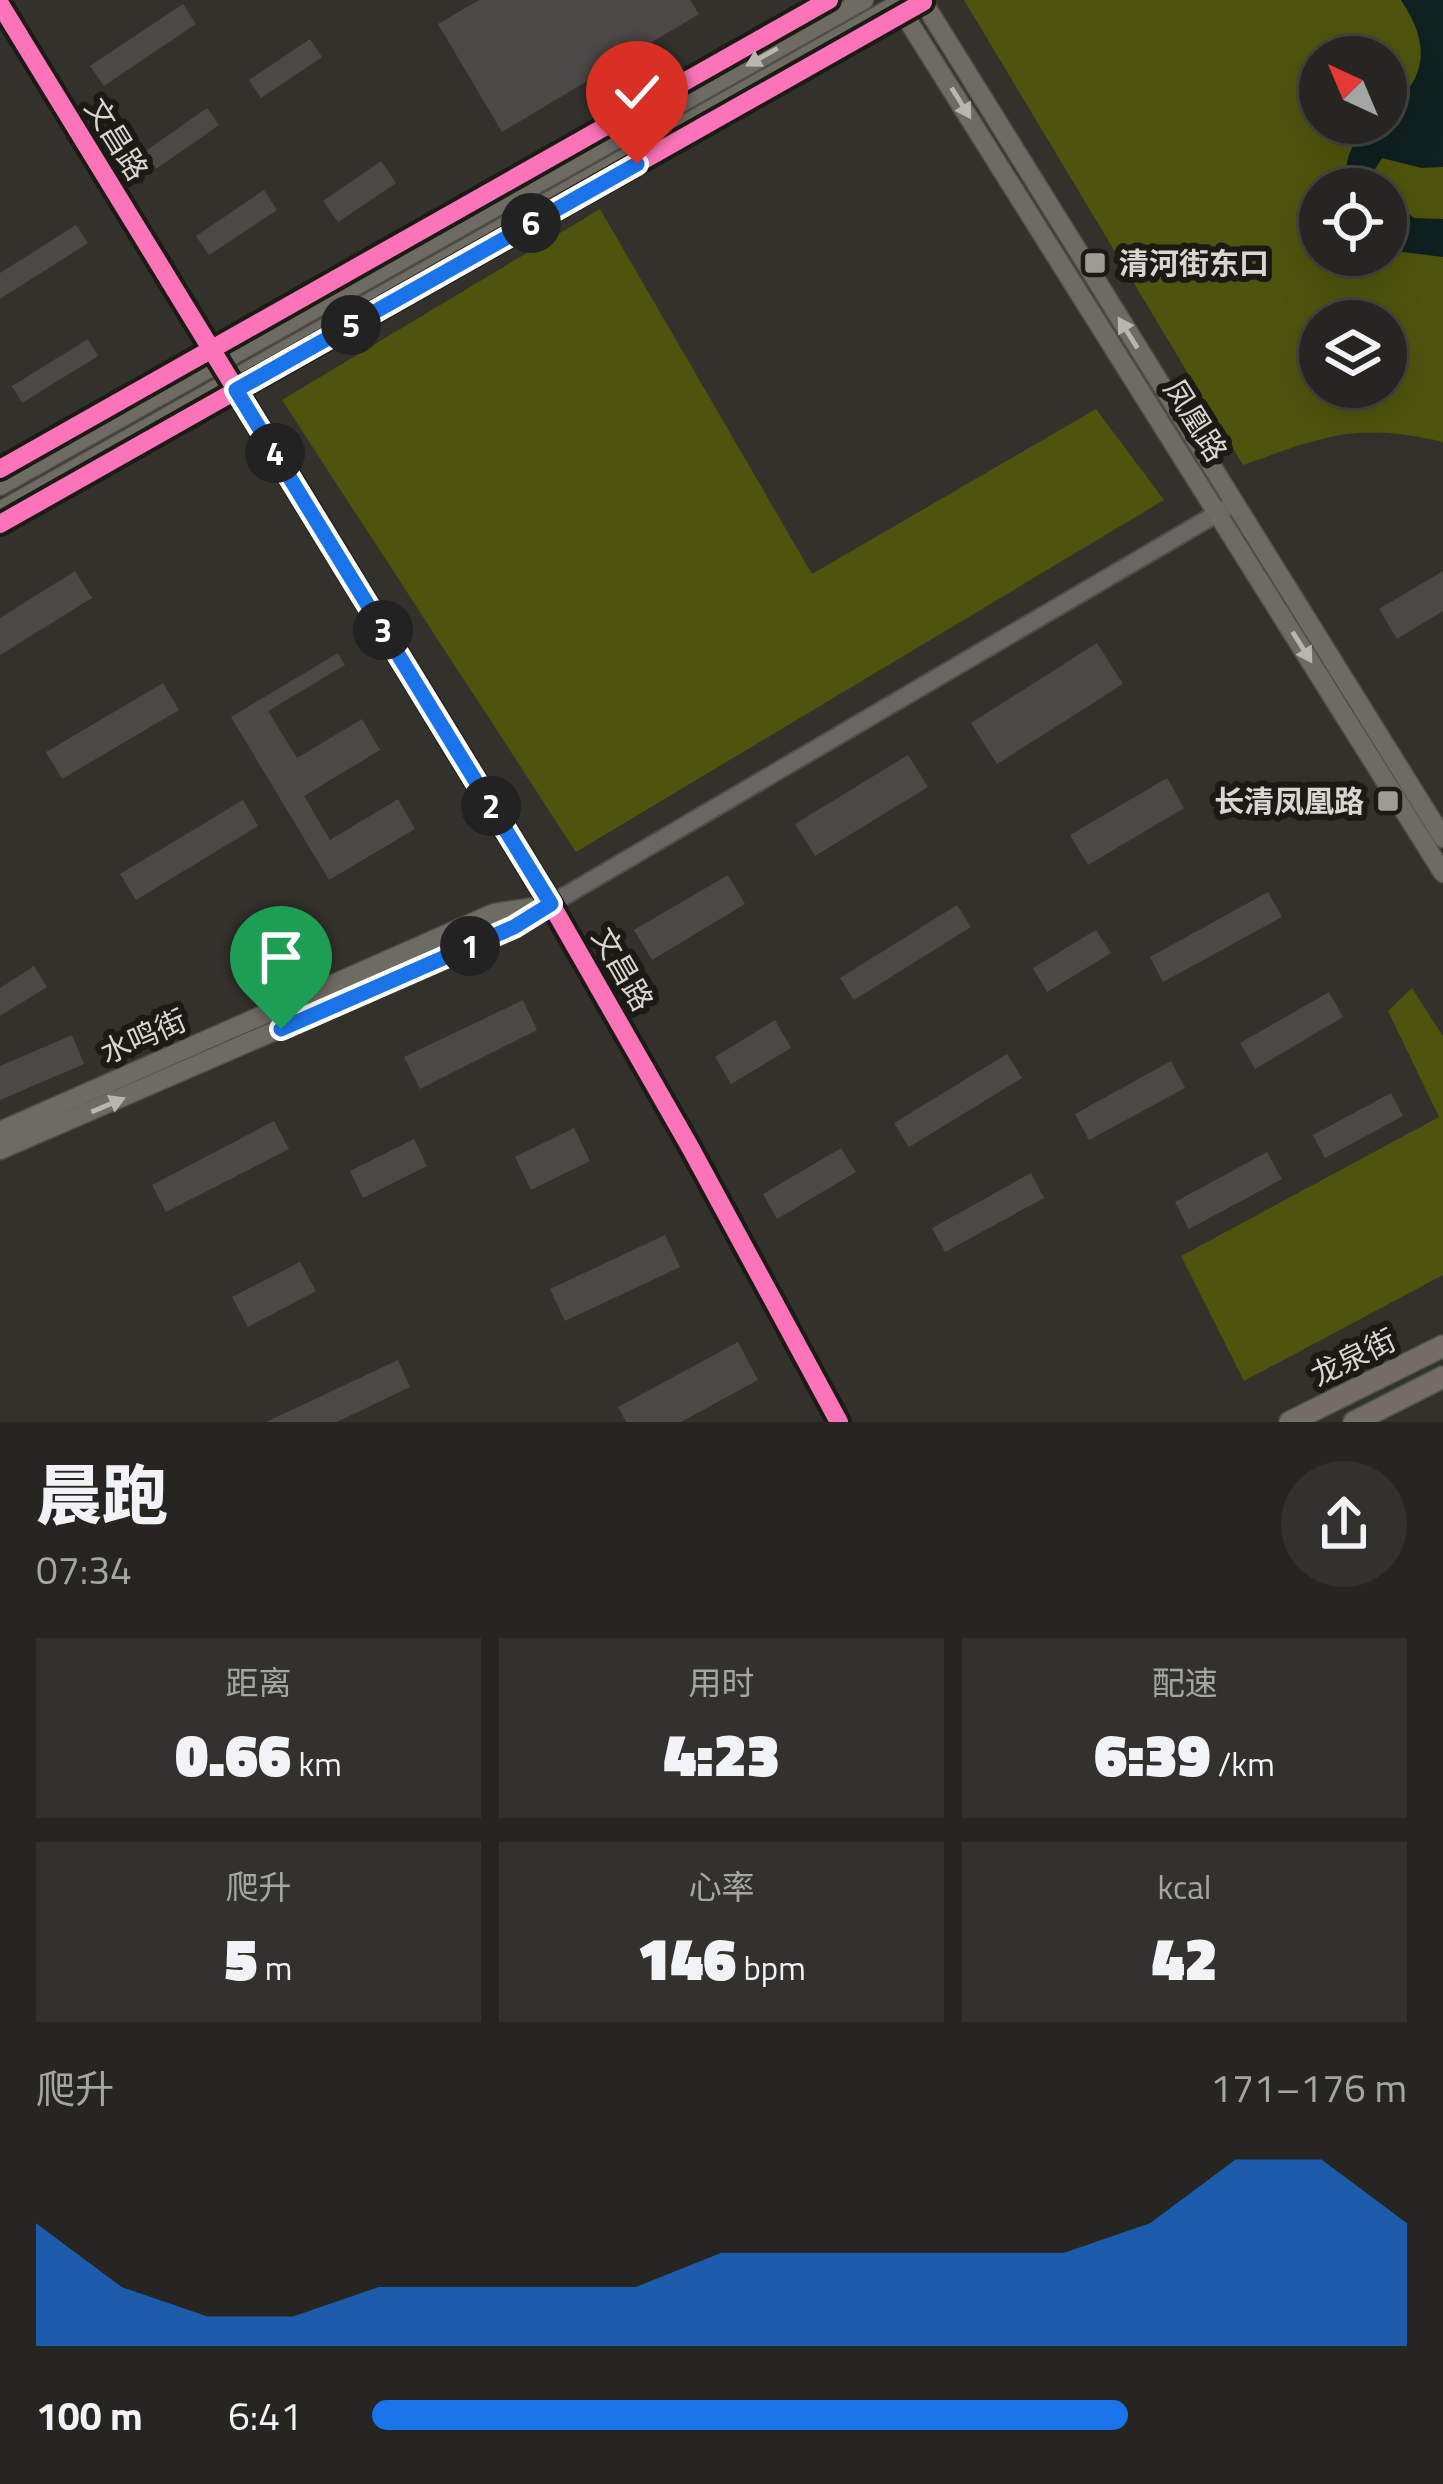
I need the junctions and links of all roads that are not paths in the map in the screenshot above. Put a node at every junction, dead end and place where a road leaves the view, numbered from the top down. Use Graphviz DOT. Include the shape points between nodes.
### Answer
graph roads {
  1 [pos="864,0"];
  2 [pos="922,0"];
  3 [pos="900,1"];
  4 [pos="0,4"];
  5 [pos="218,360"];
  6 [pos="231,381"];
  7 [pos="0,486"];
  8 [pos="1226,508"];
  9 [pos="0,511"];
  10 [pos="1443,838"];
  11 [pos="1443,873"];
  12 [pos="551,904"];
  13 [pos="0,1131"];
  14 [pos="0,1150"];
  15 [pos="1443,1346"];
  16 [pos="1443,1377"];
  17 [pos="839,1422"];
  18 [pos="1290,1422"];
  19 [pos="1354,1422"];
  1 -- 5 [label="main road, one-way"];
  8 -- 2 [label="main road, 凤凰路, one-way"];
  3 -- 6 [label="main road"];
  3 -- 8 [label="main road, 凤凰路, one-way"];
  4 -- 5 [label="street, 文昌路"];
  5 -- 6 [label="street, 文昌路"];
  5 -- 7 [label="main road"];
  6 -- 9 [label="main road"];
  6 -- 12 [label="street, 文昌路"];
  8 -- 10 [label="main road, 凤凰路"];
  8 -- 11 [label="main road, 凤凰路, one-way"];
  8 -- 12 [label="street"];
  12 -- 13 [label="main road, 水鸣街" via="494,913"];
  14 -- 12 [label="main road, 水鸣街, one-way"];
  12 -- 17 [label="street, 文昌路"];
  15 -- 18 [label="main road, 龙泉街"];
  16 -- 19 [label="main road, 龙泉街"];
}
